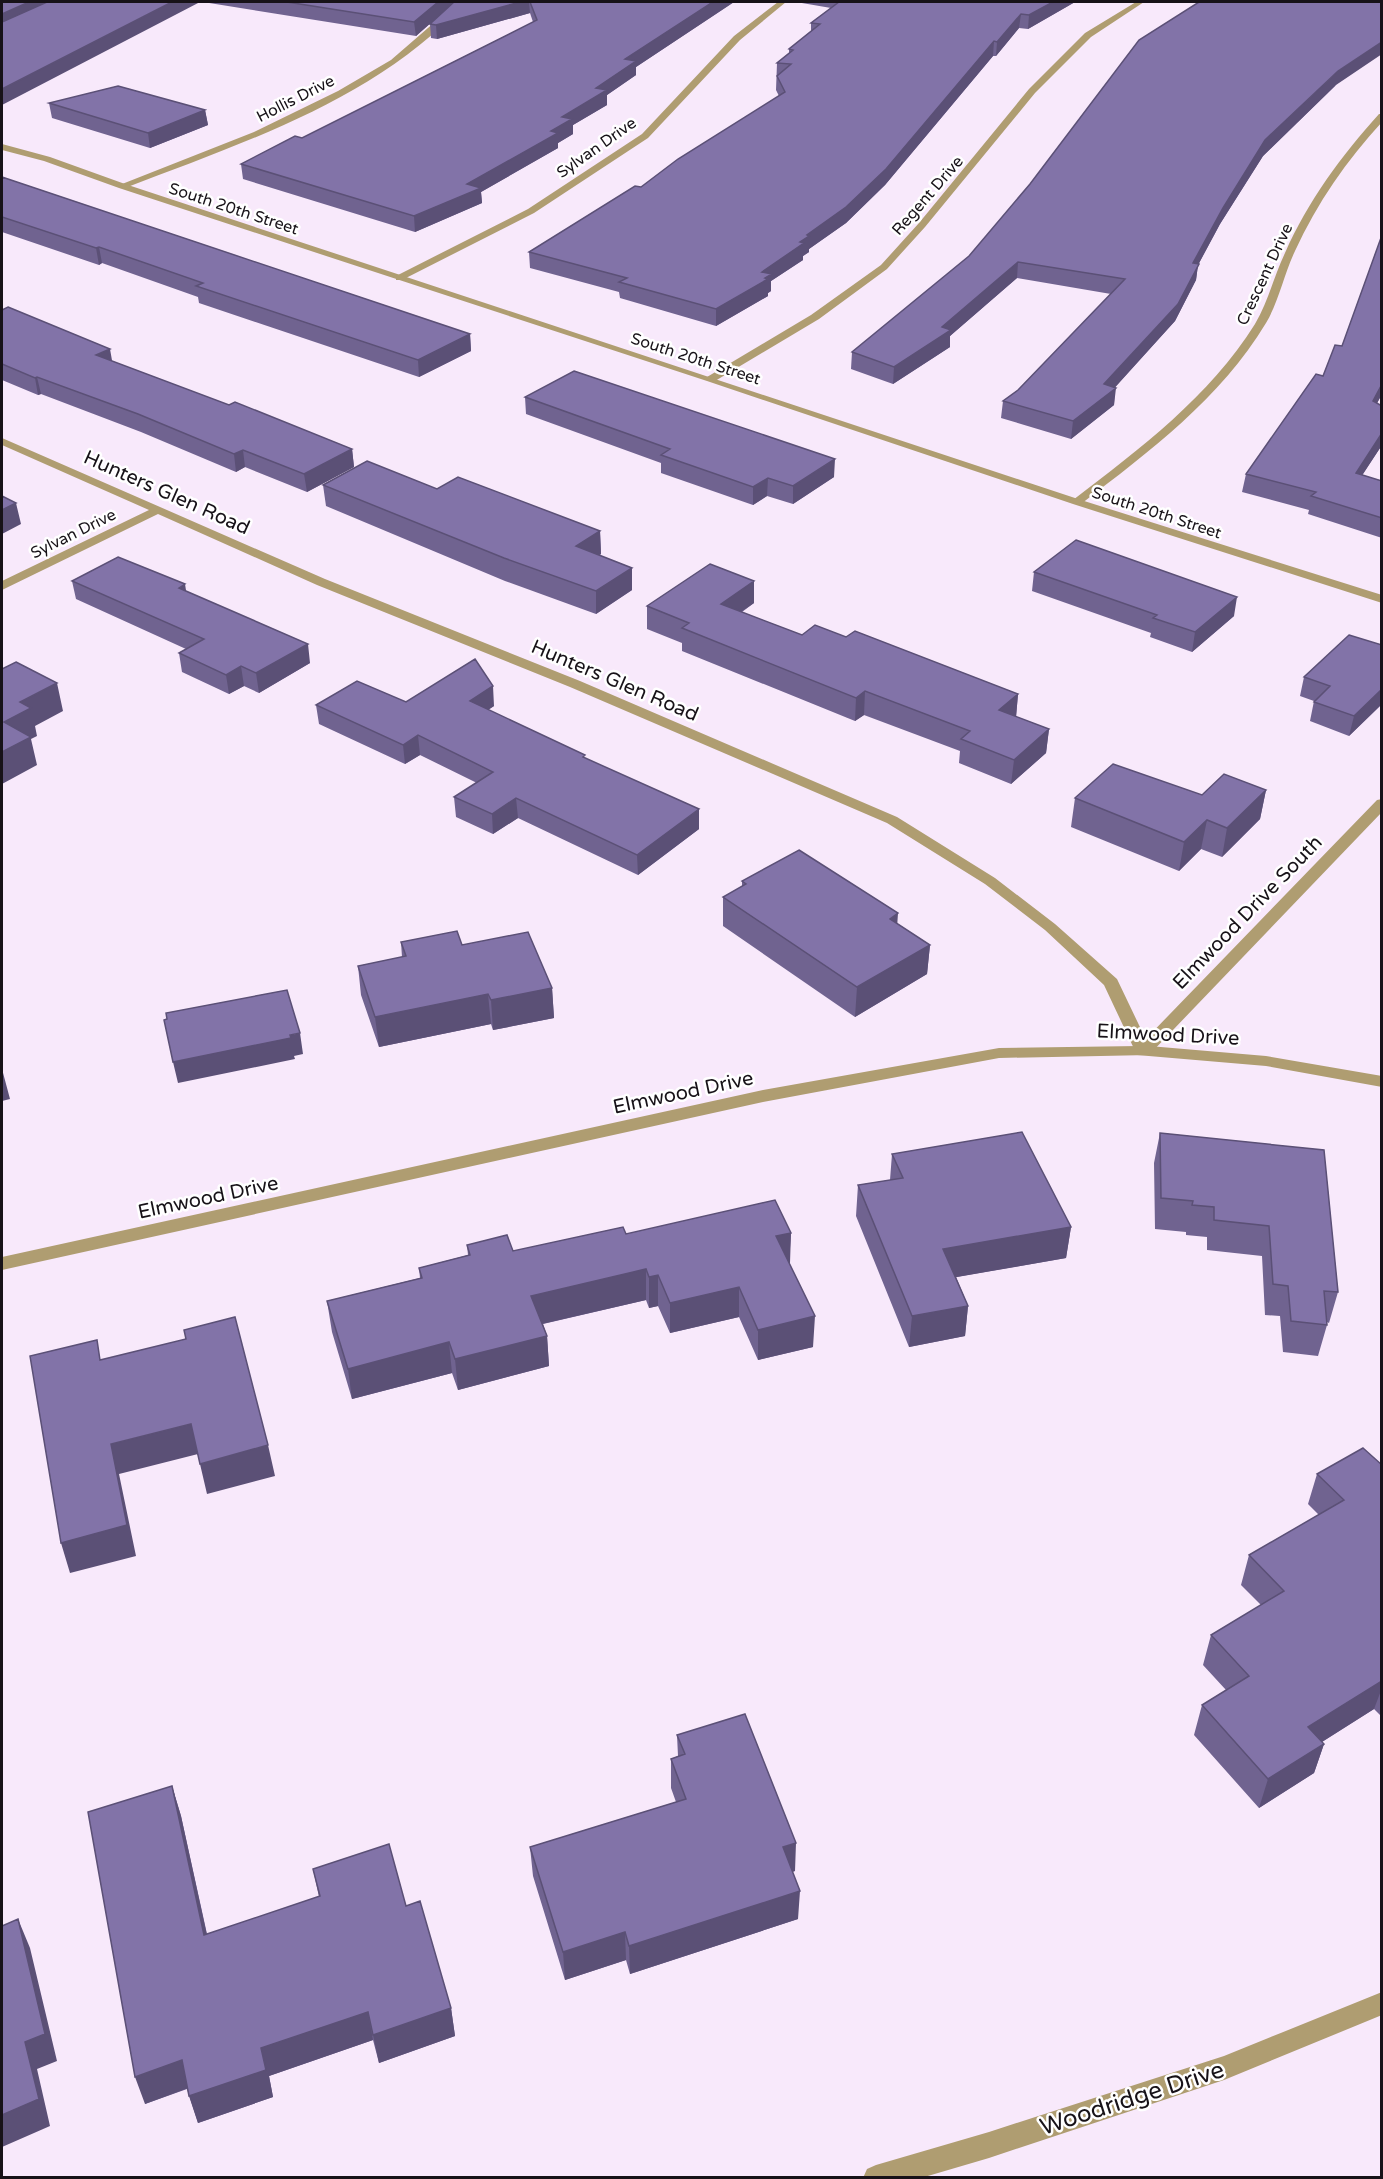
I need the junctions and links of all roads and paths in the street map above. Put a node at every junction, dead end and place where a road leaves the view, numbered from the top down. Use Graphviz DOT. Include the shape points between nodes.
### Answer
graph roads {
  1 [pos="462,2"];
  2 [pos="782,2"];
  3 [pos="1140,2"];
  4 [pos="1382,116"];
  5 [pos="2,147"];
  6 [pos="122,186"];
  7 [pos="399,278"];
  8 [pos="711,378"];
  9 [pos="2,441"];
  10 [pos="1077,502"];
  11 [pos="158,510"];
  12 [pos="2,586"];
  13 [pos="1382,599"];
  14 [pos="1382,803"];
  15 [pos="1143,1051"];
  16 [pos="1382,1082"];
  17 [pos="2,1264"];
  18 [pos="1382,2003"];
  19 [pos="876,2178"];
  1 -- 6 [label="street, Hollis Drive" via="394,62 340,93 257,134"];
  2 -- 7 [label="street, Sylvan Drive" via="737,38 645,136 531,211"];
  3 -- 8 [label="street, Regent Drive" via="1088,35 1032,92 884,267 815,317"];
  4 -- 10 [label="street, Crescent Drive" via="1323,189 1281,271 1262,320 1232,366 1173,428"];
  5 -- 6 [label="street, South 20th Street"];
  6 -- 7 [label="street, South 20th Street"];
  7 -- 8 [label="street, South 20th Street"];
  8 -- 10 [label="street, South 20th Street"];
  9 -- 11 [label="street, Hunters Glen Road"];
  10 -- 13 [label="street, South 20th Street"];
  11 -- 12 [label="street, Sylvan Drive"];
  11 -- 15 [label="street, Hunters Glen Road" via="892,820 990,881 1050,927 1111,983"];
  14 -- 15 [label="street, Elmwood Drive South"];
  15 -- 16 [label="street, Elmwood Drive" via="1266,1061"];
  15 -- 17 [label="street, Elmwood Drive" via="999,1053 774,1094"];
  18 -- 19 [label="street, Woodridge Drive" via="1224,2068"];
}
